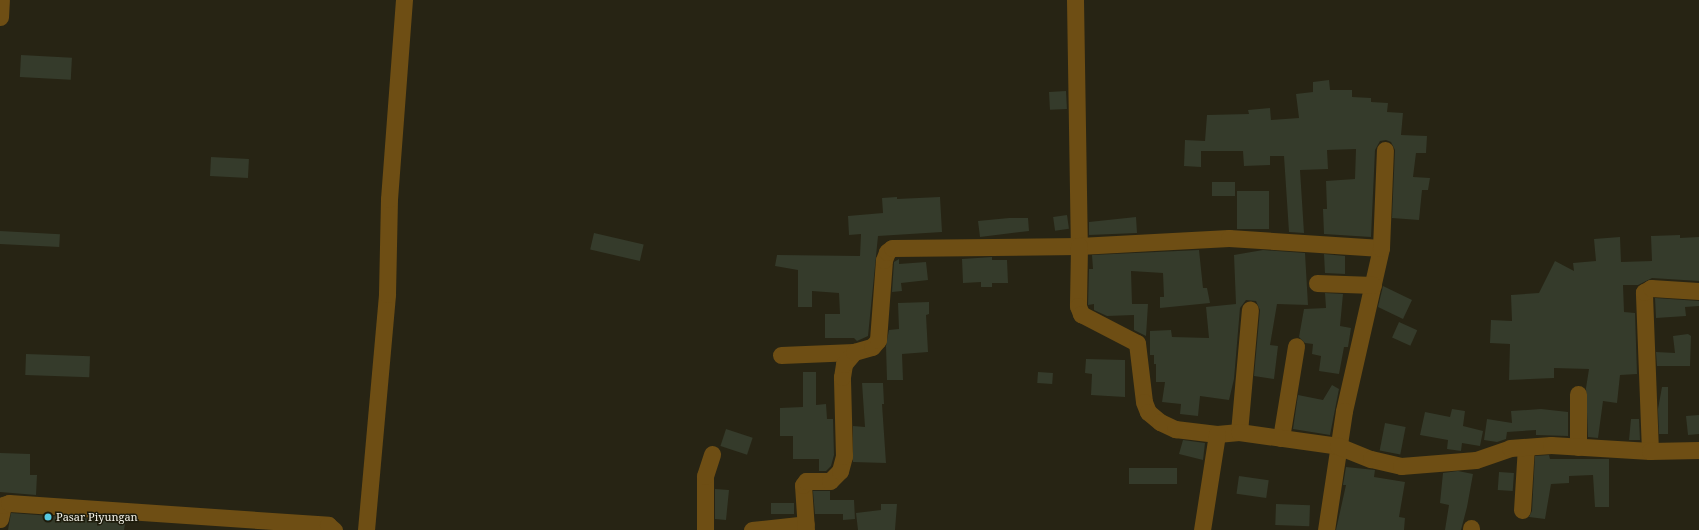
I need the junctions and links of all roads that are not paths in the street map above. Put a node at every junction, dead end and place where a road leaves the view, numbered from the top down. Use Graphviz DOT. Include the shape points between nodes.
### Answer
graph roads {
  1 [pos="1,0"];
  2 [pos="404,0"];
  3 [pos="1074,0"];
  4 [pos="0,18"];
  5 [pos="1385,150"];
  6 [pos="1079,246"];
  7 [pos="1381,248"];
  8 [pos="1317,283"];
  9 [pos="1373,285"];
  10 [pos="1699,291"];
  11 [pos="1250,309"];
  12 [pos="1296,346"];
  13 [pos="854,352"];
  14 [pos="781,355"];
  15 [pos="1578,394"];
  16 [pos="1239,432"];
  17 [pos="1217,434"];
  18 [pos="1281,438"];
  19 [pos="1338,446"];
  20 [pos="1526,447"];
  21 [pos="1578,447"];
  22 [pos="1699,450"];
  23 [pos="1650,451"];
  24 [pos="712,454"];
  25 [pos="1522,510"];
  26 [pos="0,519"];
  27 [pos="806,527"];
  28 [pos="334,530"];
  29 [pos="366,530"];
  30 [pos="705,530"];
  31 [pos="752,530"];
  32 [pos="1202,530"];
  33 [pos="1326,530"];
  1 -- 4 [label="street"];
  2 -- 29 [label="street" via="389,199 387,294"];
  3 -- 6 [label="street"];
  5 -- 7 [label="street"];
  6 -- 7 [label="street" via="1229,238"];
  6 -- 13 [label="street" via="892,248 884,260 878,340 872,347"];
  6 -- 17 [label="street" via="1078,306 1081,314 1130,337 1137,343 1144,402 1148,412 1160,422 1175,429"];
  7 -- 9 [label="street"];
  8 -- 9 [label="street"];
  9 -- 19 [label="street"];
  10 -- 23 [label="street" via="1651,288 1644,292"];
  11 -- 16 [label="street"];
  12 -- 18 [label="street"];
  13 -- 14 [label="street"];
  13 -- 27 [label="street" via="844,364 842,377 844,456 840,471 830,481 804,482 802,489"];
  15 -- 21 [label="street"];
  16 -- 17 [label="street"];
  16 -- 18 [label="street"];
  17 -- 32 [label="street"];
  18 -- 19 [label="street"];
  19 -- 20 [label="street" via="1371,459 1401,466 1476,460 1510,448"];
  19 -- 33 [label="street"];
  20 -- 21 [label="street"];
  20 -- 25 [label="street"];
  21 -- 23 [label="street"];
  22 -- 23 [label="street"];
  24 -- 30 [label="street" via="705,476"];
  26 -- 28 [label="street" via="3,505 9,503 328,524"];
  27 -- 31 [label="street"];
}
